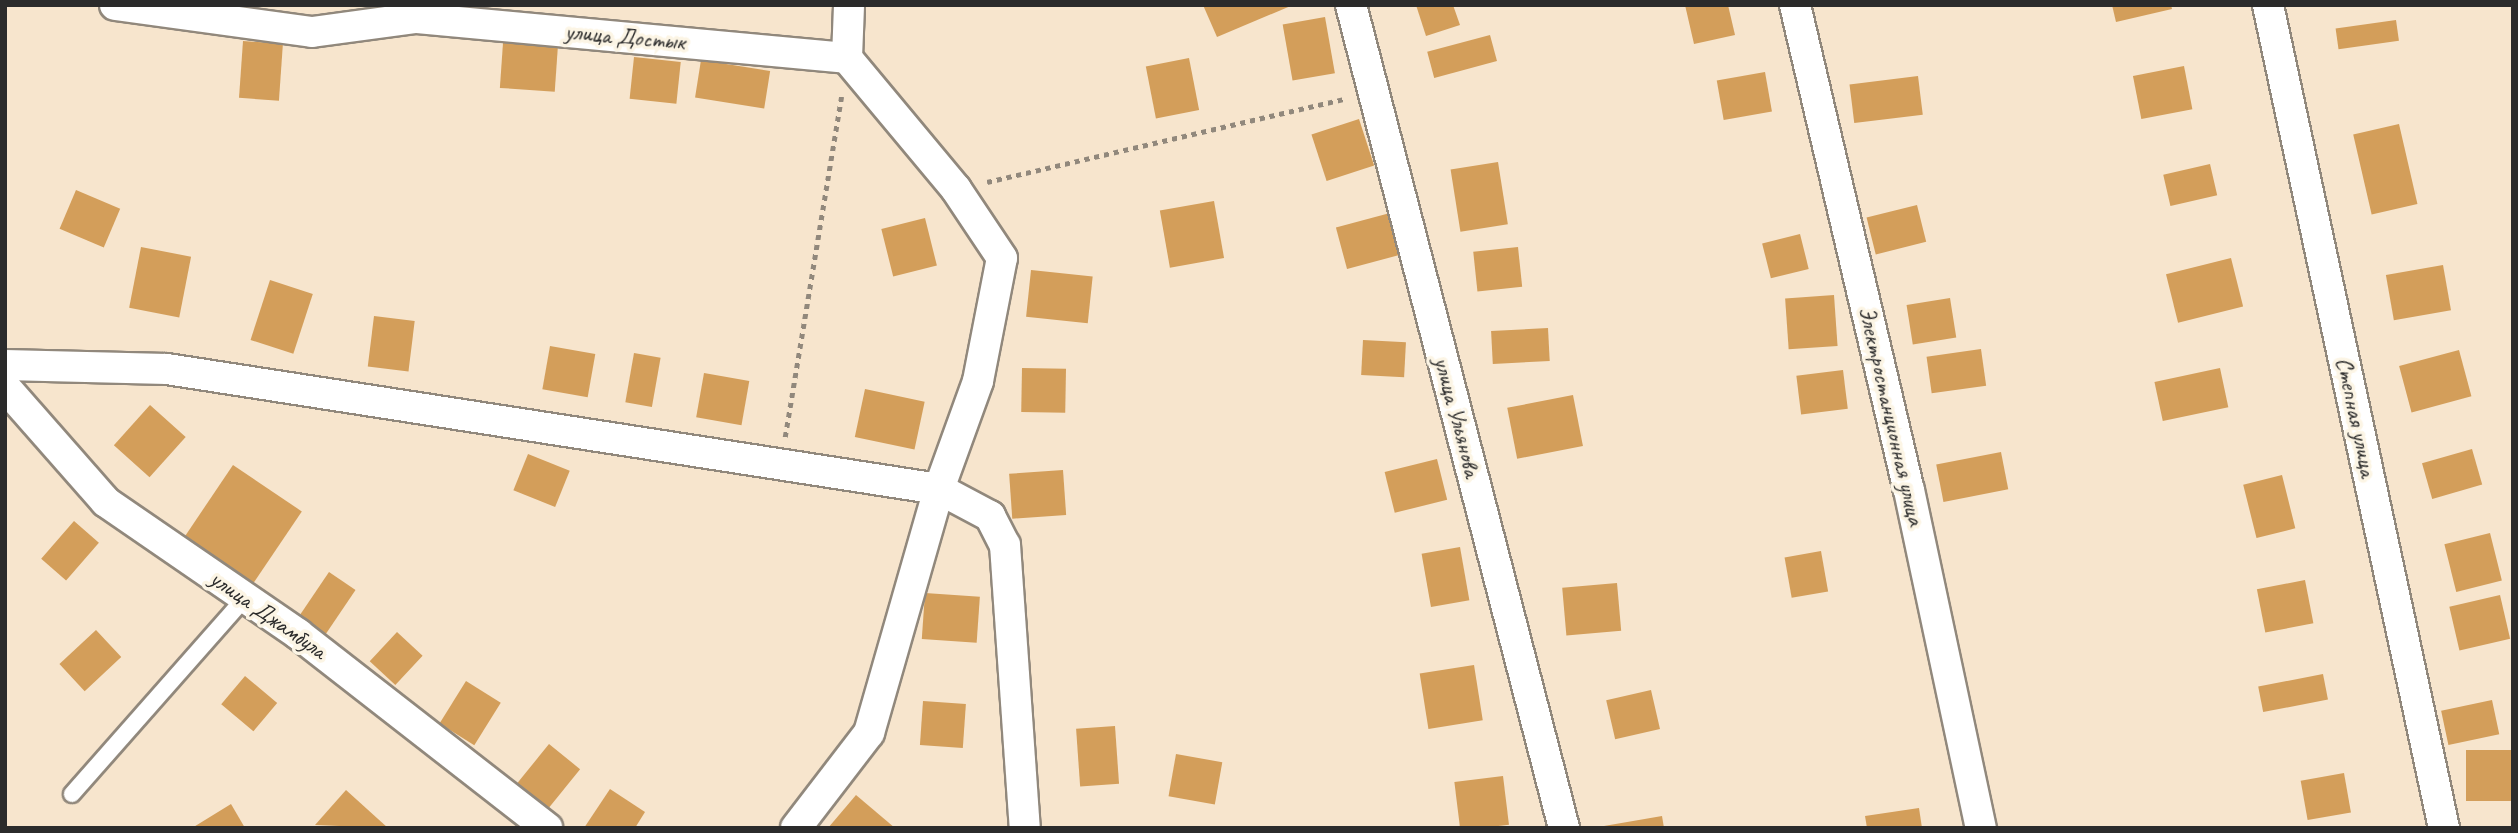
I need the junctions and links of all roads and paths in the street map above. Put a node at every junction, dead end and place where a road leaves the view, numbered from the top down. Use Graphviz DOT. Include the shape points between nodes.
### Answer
graph roads {
  1 [pos="115,5"];
  2 [pos="849,5"];
  3 [pos="1351,5"];
  4 [pos="1795,5"];
  5 [pos="2268,5"];
  6 [pos="417,12"];
  7 [pos="848,58"];
  8 [pos="1373,92"];
  9 [pos="956,189"];
  10 [pos="5,365"];
  11 [pos="5,387"];
  12 [pos="780,464"];
  13 [pos="939,489"];
  14 [pos="245,598"];
  15 [pos="72,794"];
  16 [pos="1029,827"];
  17 [pos="547,828"];
  18 [pos="796,828"];
  19 [pos="1564,828"];
  20 [pos="1982,828"];
  21 [pos="2444,828"];
  1 -- 6 [label="street, улица Достык" via="312,32"];
  2 -- 7 [label="street"];
  3 -- 8 [label="street, улица Ульянова"];
  4 -- 20 [label="street, Электростанционная улица" via="1909,489"];
  5 -- 21 [label="street, Степная улица"];
  6 -- 7 [label="street, улица Достык"];
  7 -- 9 [label="street"];
  7 -- 12 [label="path"];
  8 -- 9 [label="path"];
  8 -- 19 [label="street, улица Ульянова"];
  9 -- 13 [label="street" via="1002,258 978,380"];
  10 -- 12 [label="street" via="167,369"];
  11 -- 14 [label="street, улица Джамбула" via="106,502"];
  12 -- 13 [label="street"];
  13 -- 16 [label="street" via="990,516 1005,545"];
  13 -- 18 [label="street" via="869,733"];
  14 -- 15 [label="lane"];
  14 -- 17 [label="street, улица Джамбула"];
}
